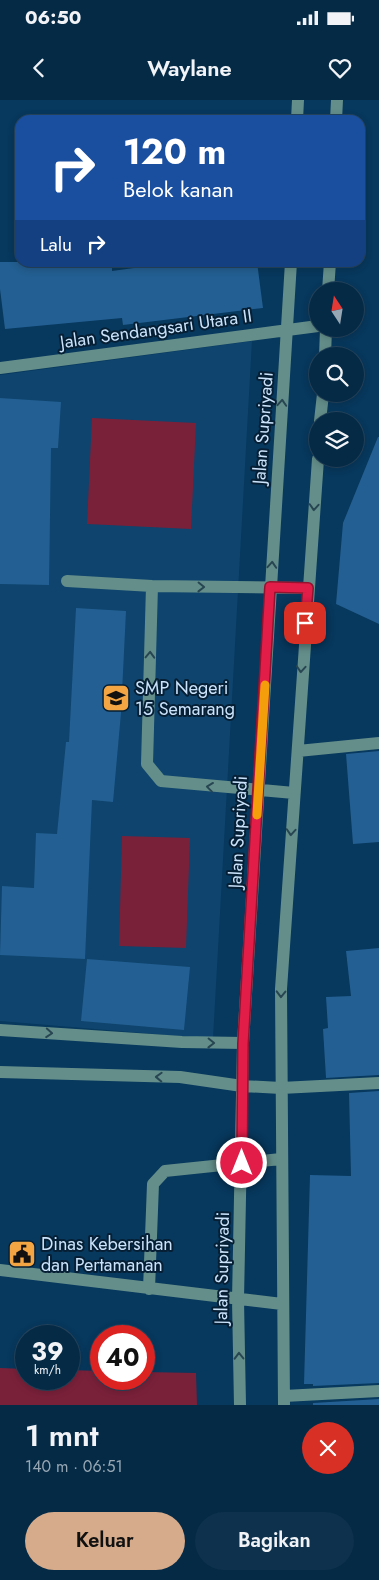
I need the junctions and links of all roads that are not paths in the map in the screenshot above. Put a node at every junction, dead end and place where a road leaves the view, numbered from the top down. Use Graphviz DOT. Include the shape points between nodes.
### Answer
graph roads {
  1 [pos="298,100"];
  2 [pos="337,100"];
  3 [pos="297,115"];
  4 [pos="336,115"];
  5 [pos="291,267"];
  6 [pos="330,267"];
  7 [pos="329,282"];
  8 [pos="309,327"];
  9 [pos="288,329"];
  10 [pos="0,368"];
  11 [pos="317,467"];
  12 [pos="67,581"];
  13 [pos="152,586"];
  14 [pos="270,587"];
  15 [pos="308,588"];
  16 [pos="379,743"];
  17 [pos="298,751"];
  18 [pos="258,791"];
  19 [pos="294,794"];
  20 [pos="0,1030"];
  21 [pos="243,1044"];
  22 [pos="0,1072"];
  23 [pos="379,1083"];
  24 [pos="242,1086"];
  25 [pos="280,1088"];
  26 [pos="280,1159"];
  27 [pos="242,1163"];
  28 [pos="0,1270"];
  29 [pos="149,1289"];
  30 [pos="238,1300"];
  31 [pos="282,1304"];
  32 [pos="379,1391"];
  33 [pos="284,1401"];
  34 [pos="240,1405"];
  1 -- 3 [label="street"];
  2 -- 4 [label="street"];
  5 -- 9 [label="street, Jalan Supriyadi"];
  6 -- 7 [label="street"];
  8 -- 9 [label="street, Jalan Sendangsari Utara II"];
  9 -- 10 [label="street, Jalan Sendangsari Utara II"];
  14 -- 9 [label="street, Jalan Supriyadi, one-way"];
  11 -- 15 [label="street, one-way"];
  12 -- 13 [label="street"];
  13 -- 14 [label="street, one-way"];
  18 -- 13 [label="street, one-way" via="162,781 147,764"];
  14 -- 15 [label="street"];
  14 -- 18 [label="street, Jalan Supriyadi"];
  15 -- 17 [label="street, one-way"];
  16 -- 17 [label="street"];
  17 -- 19 [label="street"];
  18 -- 19 [label="street"];
  18 -- 21 [label="street, Jalan Supriyadi"];
  19 -- 25 [label="street, one-way" via="281,989"];
  20 -- 21 [label="street, one-way"];
  21 -- 24 [label="street, Jalan Supriyadi"];
  24 -- 22 [label="street, one-way" via="180,1077"];
  23 -- 25 [label="street"];
  24 -- 25 [label="street"];
  24 -- 27 [label="street, Jalan Supriyadi"];
  25 -- 26 [label="street"];
  26 -- 27 [label="street"];
  26 -- 31 [label="street"];
  27 -- 29 [label="street" via="165,1171 153,1184"];
  27 -- 30 [label="street, Jalan Supriyadi"];
  28 -- 29 [label="street"];
  29 -- 30 [label="street"];
  30 -- 31 [label="street"];
  34 -- 30 [label="street, Jalan Supriyadi, one-way"];
  31 -- 33 [label="street"];
  32 -- 33 [label="street"];
}
